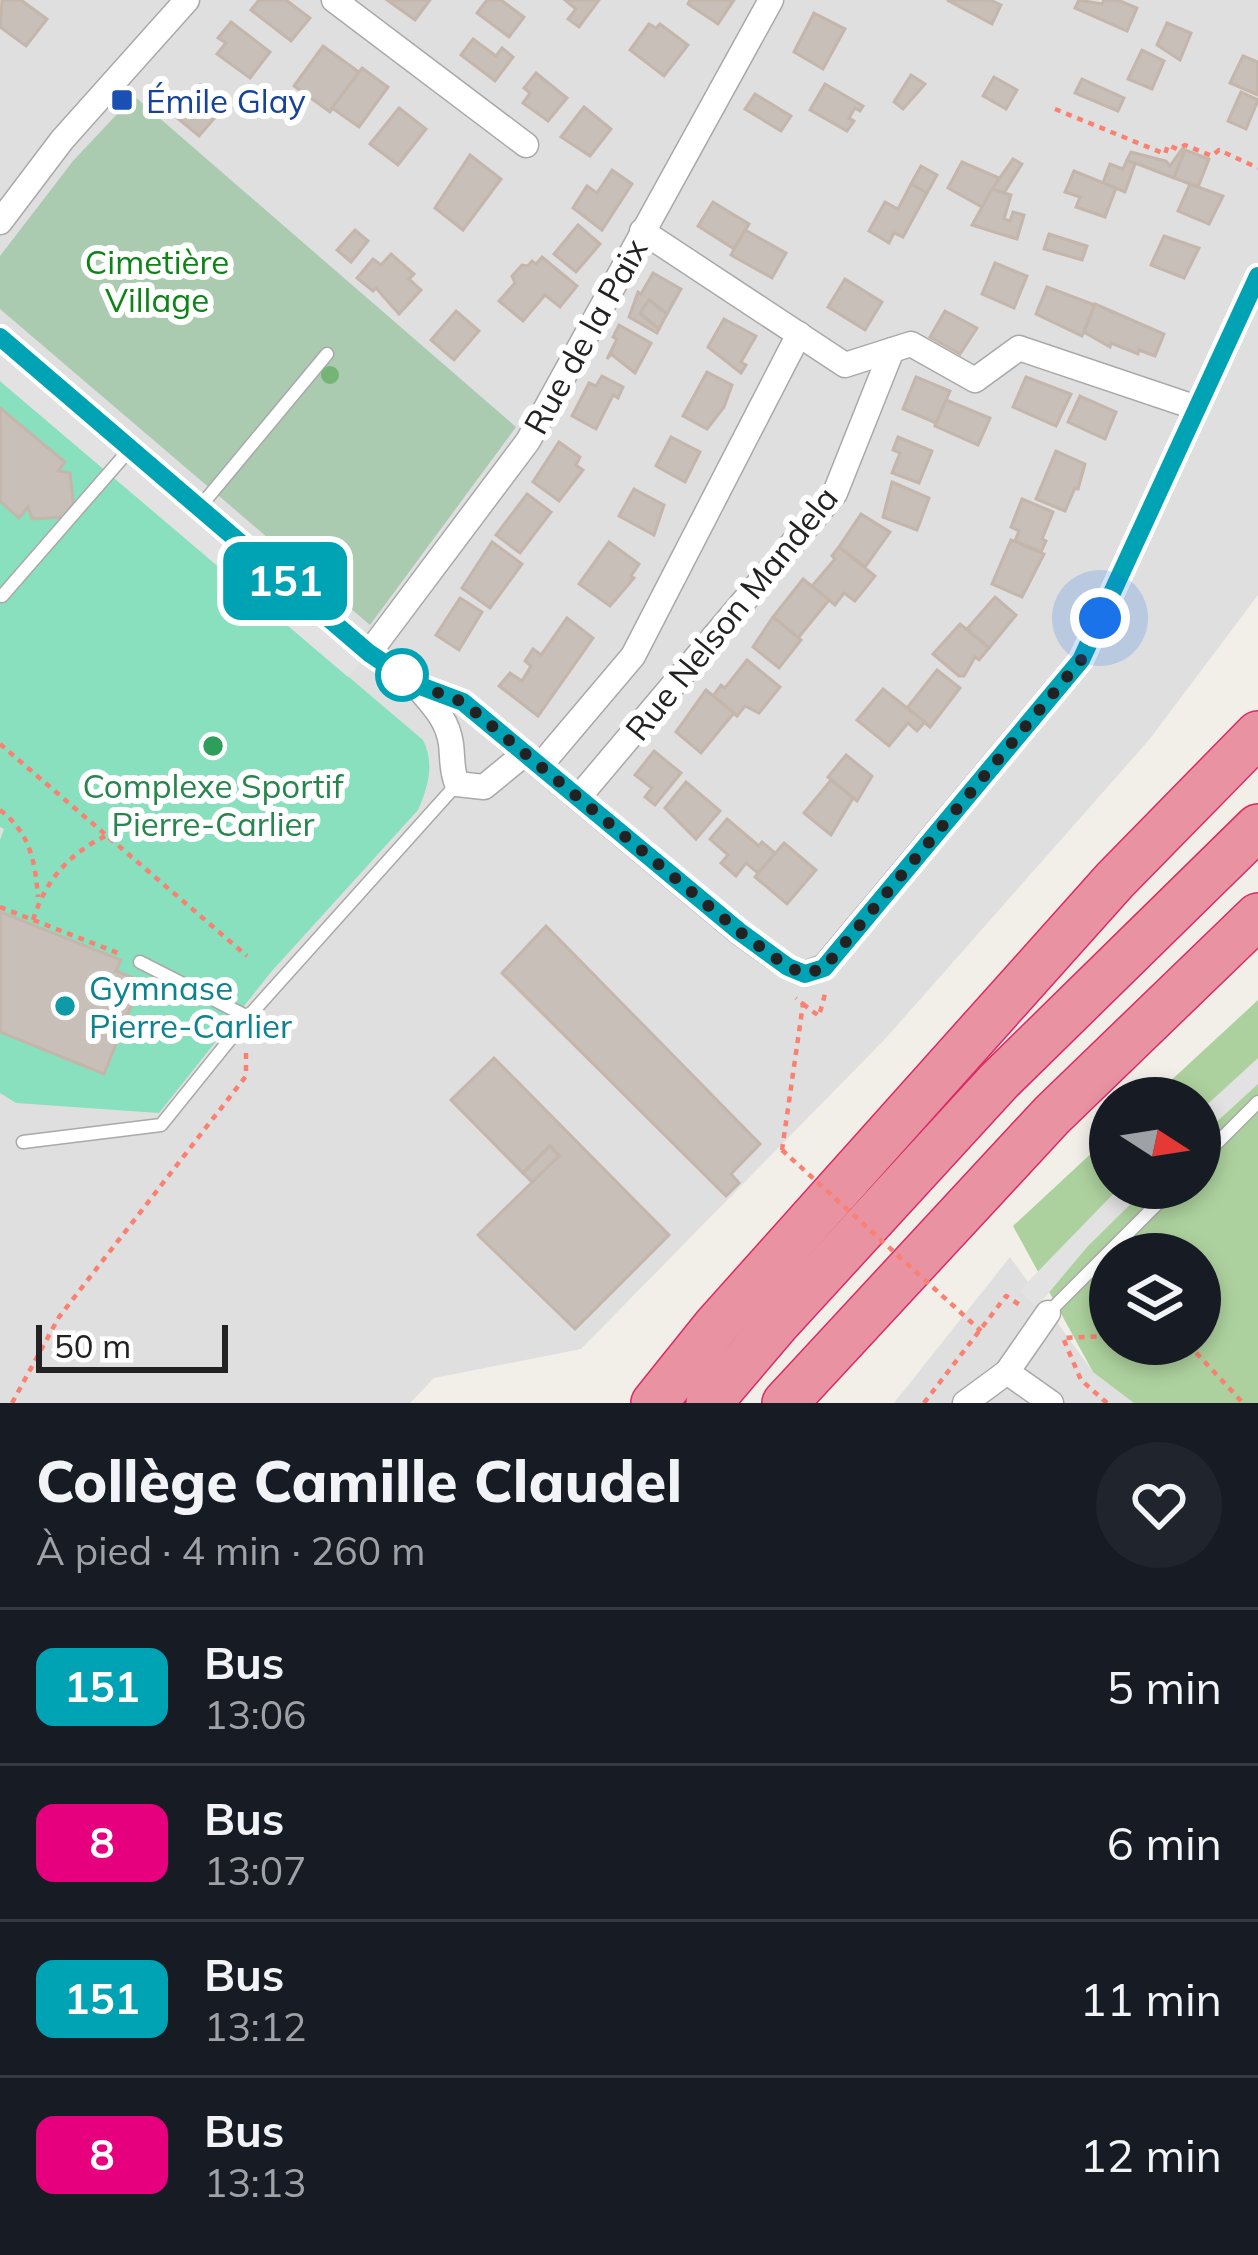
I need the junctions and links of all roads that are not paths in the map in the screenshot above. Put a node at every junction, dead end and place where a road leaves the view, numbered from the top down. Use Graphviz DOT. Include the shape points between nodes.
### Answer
graph roads {
  1 [pos="334,0"];
  2 [pos="771,0"];
  3 [pos="178,3"];
  4 [pos="526,145"];
  5 [pos="0,222"];
  6 [pos="642,231"];
  7 [pos="1258,276"];
  8 [pos="799,334"];
  9 [pos="0,337"];
  10 [pos="892,350"];
  11 [pos="327,354"];
  12 [pos="1197,408"];
  13 [pos="130,449"];
  14 [pos="199,508"];
  15 [pos="2,596"];
  16 [pos="369,653"];
  17 [pos="415,684"];
  18 [pos="1258,734"];
  19 [pos="531,760"];
  20 [pos="457,784"];
  21 [pos="578,798"];
  22 [pos="1258,827"];
  23 [pos="1258,916"];
  24 [pos="1258,957"];
  25 [pos="140,962"];
  26 [pos="248,1017"];
  27 [pos="1258,1102"];
  28 [pos="1052,1115"];
  29 [pos="1221,1139"];
  30 [pos="22,1142"];
  31 [pos="1149,1209"];
  32 [pos="1036,1310"];
  33 [pos="1007,1372"];
  34 [pos="654,1403"];
  35 [pos="710,1403"];
  36 [pos="785,1403"];
  37 [pos="965,1403"];
  38 [pos="1051,1403"];
  1 -- 4 [label="street"];
  2 -- 6 [label="street, Rue de la Paix"];
  3 -- 5 [label="street"];
  6 -- 8 [label="street"];
  6 -- 16 [label="street, Rue de la Paix" via="528,441"];
  7 -- 12 [label="street"];
  8 -- 10 [label="street" via="845,365"];
  8 -- 19 [label="street, Rue Nelson Mandela" via="633,656"];
  9 -- 13 [label="street"];
  10 -- 12 [label="street" via="911,344 975,380 1019,348"];
  10 -- 21 [label="street, Rue Nelson Mandela" via="835,493"];
  11 -- 14 [label="lane"];
  12 -- 21 [label="street" via="1081,660 824,968 805,974 788,967"];
  13 -- 14 [label="street"];
  13 -- 15 [label="lane"];
  14 -- 16 [label="street"];
  16 -- 17 [label="street"];
  17 -- 19 [label="street" via="463,702"];
  17 -- 20 [label="street" via="442,714"];
  18 -- 34 [label="highway" via="1115,880"];
  19 -- 20 [label="street, Rue Nelson Mandela" via="484,787"];
  19 -- 21 [label="street"];
  20 -- 26 [label="lane"];
  22 -- 35 [label="highway" via="999,1081"];
  23 -- 28 [label="highway"];
  24 -- 28 [label="highway" via="1158,1044"];
  25 -- 26 [label="lane"];
  26 -- 30 [label="lane" via="161,1124"];
  27 -- 29 [label="lane"];
  28 -- 36 [label="highway"];
  31 -- 32 [label="lane"];
  32 -- 33 [label="street"];
  33 -- 37 [label="street"];
  33 -- 38 [label="street"];
}
